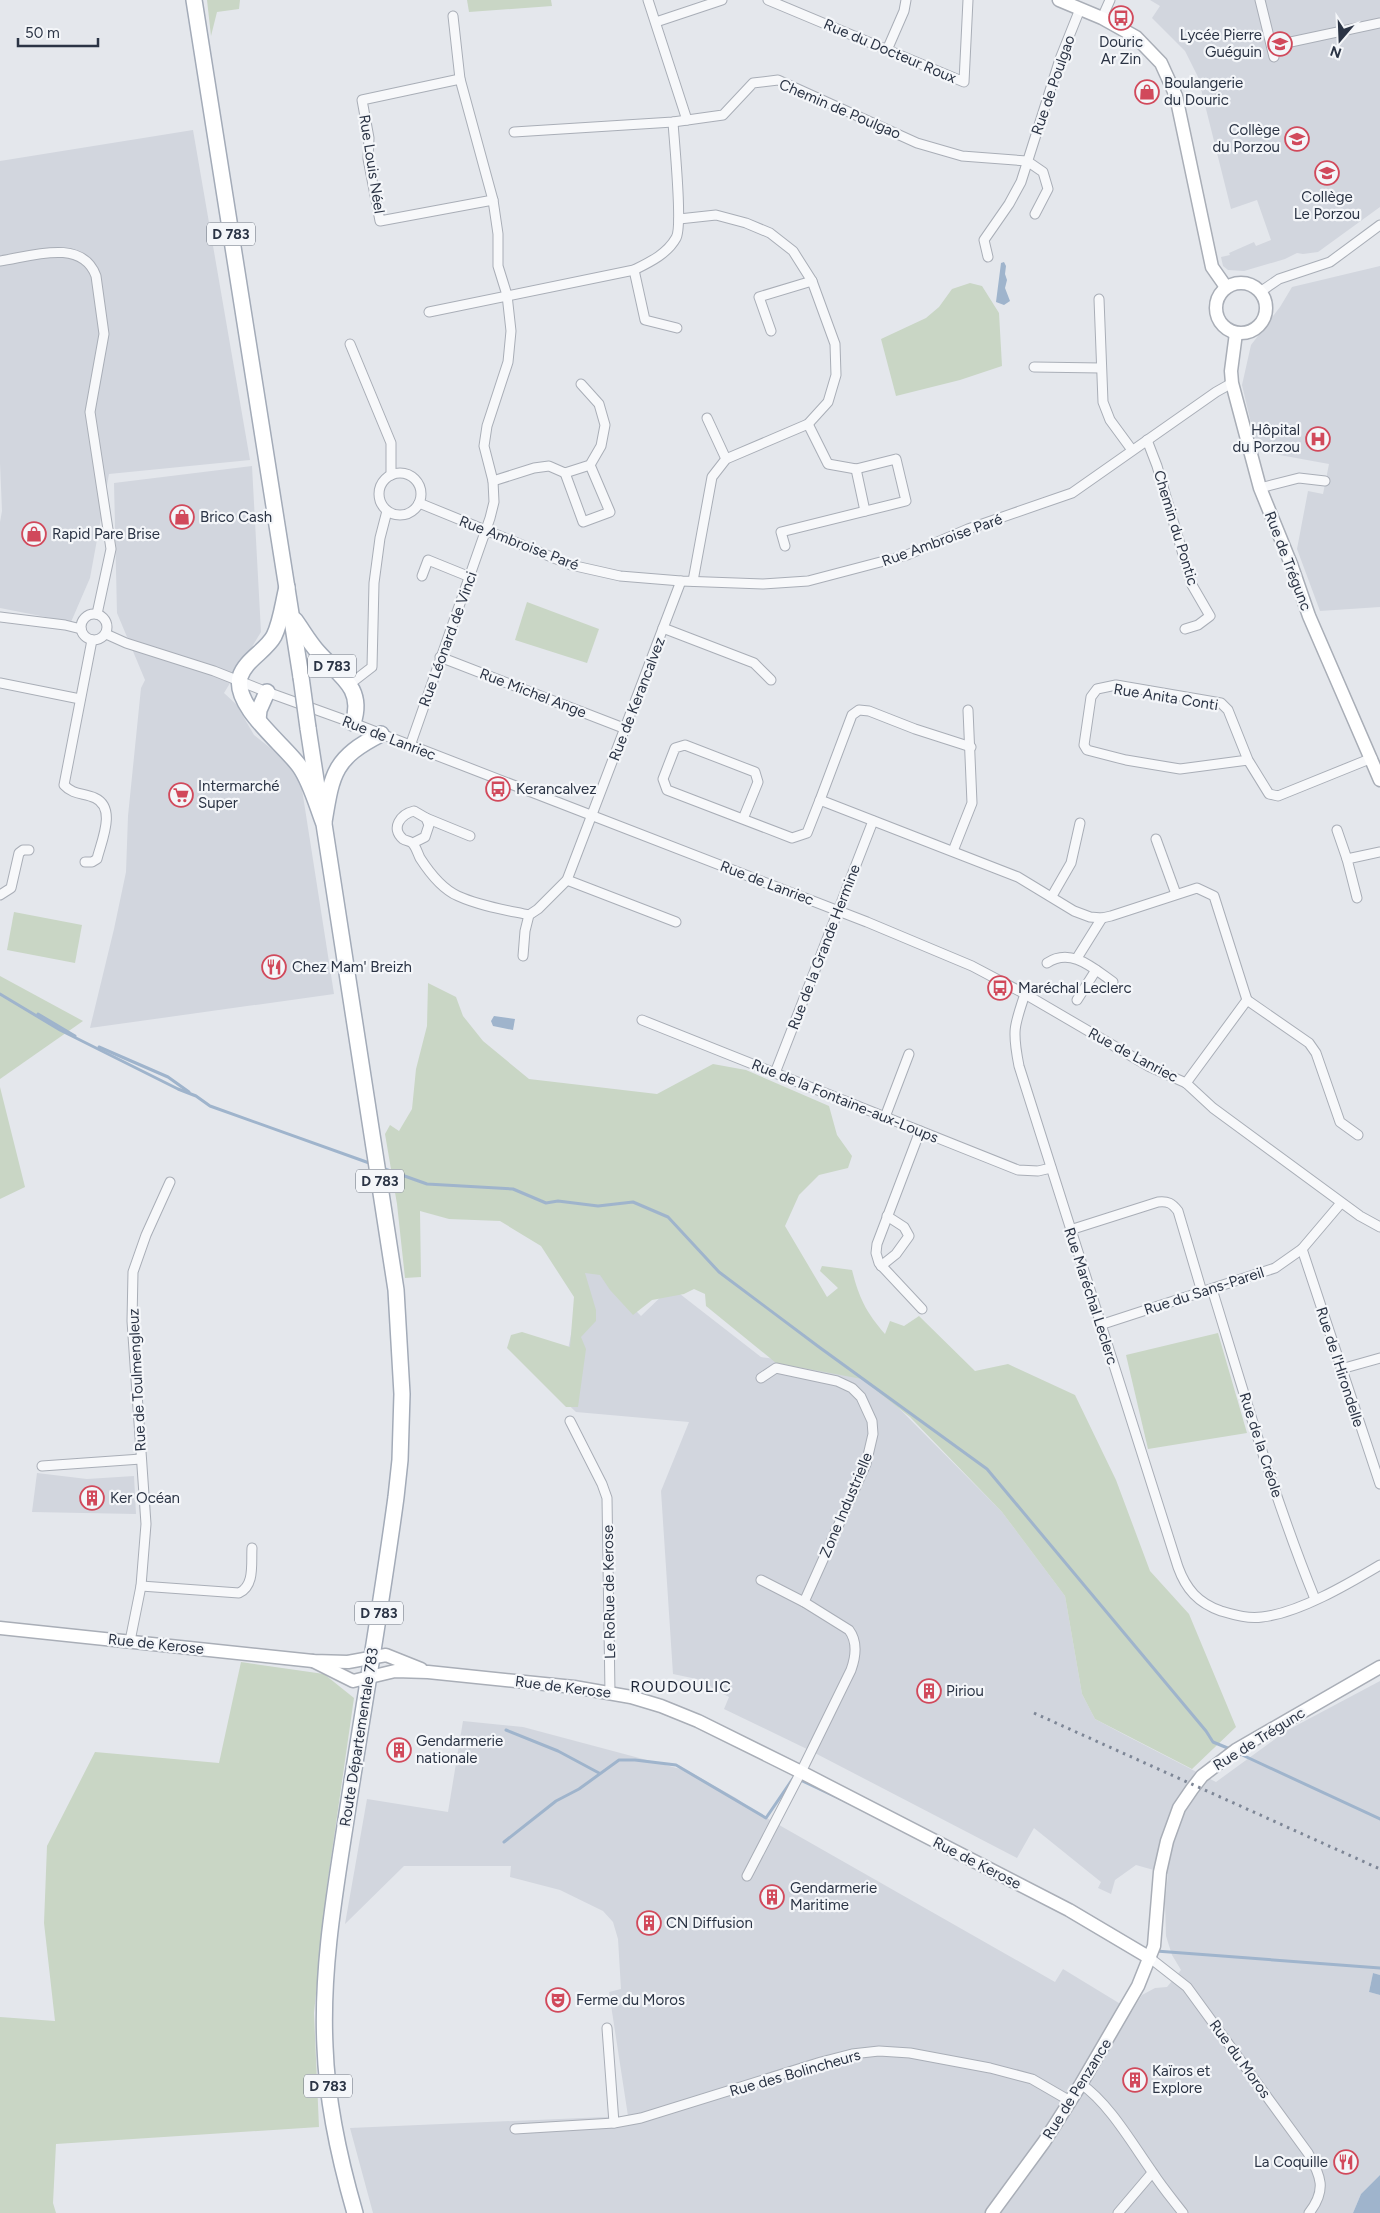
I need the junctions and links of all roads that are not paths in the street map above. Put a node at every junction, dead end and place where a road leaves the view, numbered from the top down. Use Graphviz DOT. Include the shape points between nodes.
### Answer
graph roads {
  1 [pos="194,0"];
  2 [pos="648,0"];
  3 [pos="722,0"];
  4 [pos="768,0"];
  5 [pos="906,0"];
  6 [pos="968,0"];
  7 [pos="1110,0"];
  8 [pos="1260,0"];
  9 [pos="1069,3"];
  10 [pos="453,16"];
  11 [pos="1102,18"];
  12 [pos="656,22"];
  13 [pos="1380,23"];
  14 [pos="1272,46"];
  15 [pos="887,50"];
  16 [pos="1274,58"];
  17 [pos="460,79"];
  18 [pos="687,120"];
  19 [pos="673,122"];
  20 [pos="514,132"];
  21 [pos="1027,161"];
  22 [pos="493,200"];
  23 [pos="1035,214"];
  24 [pos="679,219"];
  25 [pos="1380,224"];
  26 [pos="988,257"];
  27 [pos="0,261"];
  28 [pos="634,270"];
  29 [pos="812,281"];
  30 [pos="1226,287"];
  31 [pos="1260,292"];
  32 [pos="506,295"];
  33 [pos="1099,299"];
  34 [pos="429,312"];
  35 [pos="677,328"];
  36 [pos="771,331"];
  37 [pos="1236,333"];
  38 [pos="350,344"];
  39 [pos="1034,367"];
  40 [pos="1101,368"];
  41 [pos="1232,383"];
  42 [pos="581,384"];
  43 [pos="707,418"];
  44 [pos="808,424"];
  45 [pos="1147,440"];
  46 [pos="1132,450"];
  47 [pos="726,459"];
  48 [pos="590,465"];
  49 [pos="856,469"];
  50 [pos="565,473"];
  51 [pos="391,475"];
  52 [pos="493,481"];
  53 [pos="1325,481"];
  54 [pos="1260,488"];
  55 [pos="419,503"];
  56 [pos="387,511"];
  57 [pos="865,511"];
  58 [pos="486,532"];
  59 [pos="785,546"];
  60 [pos="422,576"];
  61 [pos="470,578"];
  62 [pos="681,581"];
  63 [pos="693,581"];
  64 [pos="287,587"];
  65 [pos="97,614"];
  66 [pos="292,615"];
  67 [pos="0,617"];
  68 [pos="663,628"];
  69 [pos="81,629"];
  70 [pos="1185,629"];
  71 [pos="106,634"];
  72 [pos="92,640"];
  73 [pos="440,657"];
  74 [pos="771,680"];
  75 [pos="239,681"];
  76 [pos="0,683"];
  77 [pos="350,684"];
  78 [pos="267,692"];
  79 [pos="80,699"];
  80 [pos="968,710"];
  81 [pos="258,720"];
  82 [pos="353,723"];
  83 [pos="626,729"];
  84 [pos="381,734"];
  85 [pos="410,746"];
  86 [pos="971,747"];
  87 [pos="1372,758"];
  88 [pos="1248,760"];
  89 [pos="1380,780"];
  90 [pos="820,800"];
  91 [pos="592,816"];
  92 [pos="426,818"];
  93 [pos="743,819"];
  94 [pos="873,821"];
  95 [pos="1080,823"];
  96 [pos="324,824"];
  97 [pos="1337,830"];
  98 [pos="470,836"];
  99 [pos="1156,839"];
  100 [pos="413,843"];
  101 [pos="29,850"];
  102 [pos="953,851"];
  103 [pos="1380,852"];
  104 [pos="1347,859"];
  105 [pos="85,862"];
  106 [pos="567,880"];
  107 [pos="0,894"];
  108 [pos="1176,894"];
  109 [pos="1052,896"];
  110 [pos="1357,898"];
  111 [pos="839,911"];
  112 [pos="529,915"];
  113 [pos="1102,918"];
  114 [pos="676,922"];
  115 [pos="524,956"];
  116 [pos="1077,958"];
  117 [pos="1047,963"];
  118 [pos="1096,970"];
  119 [pos="1113,982"];
  120 [pos="1025,994"];
  121 [pos="1077,1000"];
  122 [pos="1247,1000"];
  123 [pos="642,1020"];
  124 [pos="908,1054"];
  125 [pos="775,1073"];
  126 [pos="1186,1084"];
  127 [pos="885,1117"];
  128 [pos="920,1131"];
  129 [pos="1358,1135"];
  130 [pos="1051,1168"];
  131 [pos="170,1182"];
  132 [pos="1341,1202"];
  133 [pos="887,1216"];
  134 [pos="1380,1227"];
  135 [pos="1070,1230"];
  136 [pos="1302,1249"];
  137 [pos="881,1266"];
  138 [pos="1212,1289"];
  139 [pos="1202,1292"];
  140 [pos="922,1309"];
  141 [pos="1100,1325"];
  142 [pos="1380,1358"];
  143 [pos="1341,1369"];
  144 [pos="761,1378"];
  145 [pos="570,1421"];
  146 [pos="141,1459"];
  147 [pos="42,1466"];
  148 [pos="1380,1484"];
  149 [pos="252,1548"];
  150 [pos="1380,1565"];
  151 [pos="761,1580"];
  152 [pos="141,1586"];
  153 [pos="1315,1599"];
  154 [pos="804,1602"];
  155 [pos="0,1628"];
  156 [pos="130,1641"];
  157 [pos="372,1657"];
  158 [pos="313,1661"];
  159 [pos="1380,1667"];
  160 [pos="428,1672"];
  161 [pos="369,1677"];
  162 [pos="610,1693"];
  163 [pos="801,1772"];
  164 [pos="747,1876"];
  165 [pos="1150,1958"];
  166 [pos="607,2028"];
  167 [pos="1081,2084"];
  168 [pos="1070,2101"];
  169 [pos="614,2123"];
  170 [pos="515,2129"];
  171 [pos="1152,2173"];
  172 [pos="356,2213"];
  173 [pos="992,2213"];
  174 [pos="1118,2213"];
  175 [pos="1183,2213"];
  176 [pos="1309,2213"];
  1 -- 64 [label="main road, D 783"];
  2 -- 12 [label="street"];
  3 -- 12 [label="street"];
  4 -- 15 [label="street, Rue du Docteur Roux"];
  5 -- 15 [label="street"];
  6 -- 15 [label="street, Rue du Docteur Roux" via="964,82"];
  7 -- 11 [label="street"];
  8 -- 14 [label="street"];
  9 -- 11 [label="main road"];
  9 -- 21 [label="street, Rue de Poulgao" via="1060,59"];
  10 -- 17 [label="street"];
  11 -- 30 [label="main road" via="1136,37 1162,63 1176,96 1212,267"];
  12 -- 18 [label="street"];
  13 -- 14 [label="street"];
  14 -- 16 [label="street"];
  17 -- 22 [label="street"];
  17 -- 22 [label="street, Rue Louis Néel" via="362,100 369,138 368,159 380,221"];
  18 -- 19 [label="street, Chemin de Poulgao"];
  18 -- 21 [label="street, Chemin de Poulgao" via="723,115 753,83 778,80 917,143 962,156"];
  19 -- 20 [label="street, Chemin de Poulgao"];
  19 -- 24 [label="street"];
  21 -- 23 [label="street" via="1043,172 1048,188"];
  21 -- 26 [label="street" via="1021,182 984,240"];
  22 -- 32 [label="street" via="498,266"];
  24 -- 28 [label="street" via="677,236 661,256"];
  24 -- 29 [label="street" via="716,215 770,233 793,252"];
  25 -- 31 [label="street" via="1330,262 1280,279"];
  27 -- 65 [label="street" via="66,252 88,263 96,276 104,334 90,412 111,549"];
  28 -- 32 [label="street"];
  28 -- 35 [label="street" via="645,320"];
  29 -- 36 [label="street" via="759,298"];
  29 -- 44 [label="street" via="834,337 836,375 828,402"];
  30 -- 31 [label="main road" via="1242,283"];
  30 -- 37 [label="main road" via="1216,300 1216,316 1226,329"];
  31 -- 37 [label="main road" via="1266,305 1262,322 1249,332"];
  32 -- 34 [label="street"];
  32 -- 52 [label="street" via="511,331 508,362 487,426 484,446"];
  33 -- 40 [label="street"];
  37 -- 41 [label="main road, Rue de Trégunc"];
  38 -- 51 [label="street" via="391,443"];
  39 -- 40 [label="street"];
  40 -- 46 [label="street" via="1103,402 1110,420"];
  41 -- 45 [label="street, Rue Ambroise Paré"];
  41 -- 54 [label="main road, Rue de Trégunc"];
  42 -- 48 [label="street" via="599,404 605,425 601,446"];
  43 -- 47 [label="street"];
  44 -- 47 [label="street"];
  44 -- 49 [label="street" via="828,464"];
  45 -- 46 [label="street, Rue Ambroise Paré"];
  45 -- 70 [label="street, Chemin du Pontic" via="1192,585 1210,616"];
  46 -- 63 [label="street, Rue Ambroise Paré" via="1072,493 968,529 907,555 808,581 763,584"];
  47 -- 63 [label="street" via="712,477"];
  48 -- 50 [label="street"];
  48 -- 50 [label="street" via="610,512 583,522"];
  49 -- 57 [label="street"];
  49 -- 57 [label="street" via="896,459 906,501"];
  50 -- 52 [label="street" via="549,466"];
  51 -- 55 [label="street" via="400,473 414,479 420,490"];
  51 -- 56 [label="street" via="379,491 380,502"];
  52 -- 58 [label="street" via="494,502"];
  53 -- 54 [label="street" via="1299,478"];
  54 -- 87 [label="main road, Rue de Trégunc" via="1309,616"];
  55 -- 56 [label="street" via="406,514"];
  55 -- 58 [label="street, Rue Ambroise Paré"];
  56 -- 77 [label="street" via="374,583 372,667"];
  57 -- 59 [label="street" via="781,532"];
  58 -- 61 [label="street, Rue Léonard de Vinci"];
  58 -- 62 [label="street, Rue Ambroise Paré" via="571,565 620,576"];
  60 -- 61 [label="street" via="428,560"];
  61 -- 73 [label="street, Rue Léonard de Vinci"];
  62 -- 63 [label="street, Rue Ambroise Paré"];
  62 -- 68 [label="street, Rue de Kerancalvez"];
  64 -- 66 [label="main road, D 783"];
  64 -- 75 [label="main road" via="274,636 242,671"];
  65 -- 69 [label="street" via="84,618"];
  65 -- 71 [label="street" via="107,623"];
  66 -- 77 [label="main road, D 783" via="319,654"];
  66 -- 96 [label="main road, D 783, bridge"];
  67 -- 69 [label="street" via="65,624"];
  68 -- 74 [label="street" via="754,663"];
  68 -- 83 [label="street, Rue de Kerancalvez"];
  69 -- 72 [label="street" via="83,635"];
  71 -- 72 [label="street"];
  71 -- 75 [label="street, Rue de Lanriec"];
  72 -- 79 [label="street"];
  73 -- 83 [label="street, Rue Michel Ange"];
  73 -- 85 [label="street, Rue Léonard de Vinci"];
  75 -- 78 [label="street, Rue de Lanriec"];
  75 -- 81 [label="main road, D 783" via="242,695"];
  76 -- 79 [label="street"];
  77 -- 82 [label="main road, D 783" via="356,714"];
  78 -- 81 [label="main road"];
  78 -- 82 [label="street, Rue de Lanriec"];
  79 -- 105 [label="street" via="64,785 75,793 97,798 105,807 107,819 97,859"];
  80 -- 86 [label="street"];
  81 -- 96 [label="main road, D 783" via="302,769"];
  82 -- 84 [label="street, Rue de Lanriec"];
  83 -- 91 [label="street, Rue de Kerancalvez"];
  84 -- 85 [label="street, Rue de Lanriec"];
  84 -- 96 [label="main road" via="350,753 338,769 330,786"];
  85 -- 91 [label="street, Rue de Lanriec"];
  86 -- 90 [label="street" via="859,710 852,715"];
  86 -- 102 [label="street" via="972,803"];
  87 -- 88 [label="street, Rue Anita Conti" via="1278,796 1269,794"];
  87 -- 89 [label="main road, Rue de Trégunc"];
  88 -- 88 [label="street, Rue Anita Conti" via="1180,769 1088,750 1084,745 1091,697 1098,689 1116,685 1221,703 1228,710"];
  90 -- 93 [label="street" via="807,833 800,837 792,838"];
  90 -- 94 [label="street"];
  91 -- 106 [label="street, Rue de Kerancalvez"];
  91 -- 111 [label="street, Rue de Lanriec"];
  92 -- 98 [label="street"];
  92 -- 100 [label="street" via="428,833"];
  92 -- 100 [label="street" via="414,811 400,819 397,827 400,836"];
  93 -- 93 [label="street" via="758,782 755,772 685,746 675,748 663,779 667,790"];
  94 -- 102 [label="street"];
  94 -- 111 [label="street, Rue de la Grande Hermine"];
  95 -- 109 [label="street" via="1071,863"];
  96 -- 157 [label="main road, Route Départementale 783 / D 783" via="383,1198 399,1327 400,1460"];
  97 -- 104 [label="street"];
  99 -- 108 [label="street"];
  100 -- 112 [label="street" via="426,867 457,896"];
  101 -- 107 [label="street" via="19,853 11,888"];
  102 -- 109 [label="street" via="1018,877"];
  103 -- 104 [label="street"];
  104 -- 110 [label="street"];
  106 -- 112 [label="street"];
  106 -- 114 [label="street"];
  108 -- 113 [label="street"];
  108 -- 122 [label="street" via="1197,888 1214,896"];
  109 -- 113 [label="street" via="1074,911"];
  111 -- 120 [label="street, Rue de Lanriec" via="972,966"];
  111 -- 125 [label="street, Rue de la Grande Hermine"];
  112 -- 115 [label="street"];
  113 -- 116 [label="street"];
  116 -- 117 [label="street" via="1056,957"];
  116 -- 118 [label="street"];
  118 -- 119 [label="street"];
  118 -- 121 [label="street"];
  120 -- 126 [label="street, Rue de Lanriec" via="1150,1067"];
  120 -- 130 [label="street, Rue Maréchal Leclerc" via="1013,1038"];
  122 -- 126 [label="street"];
  122 -- 129 [label="street" via="1310,1043 1340,1122"];
  123 -- 125 [label="street, Rue de la Fontaine-aux-Loups"];
  124 -- 127 [label="street"];
  125 -- 127 [label="street, Rue de la Fontaine-aux-Loups"];
  126 -- 132 [label="street, Rue de Lanriec" via="1213,1108"];
  127 -- 128 [label="street, Rue de la Fontaine-aux-Loups"];
  128 -- 130 [label="street, Rue de la Fontaine-aux-Loups" via="1018,1170"];
  128 -- 133 [label="street"];
  130 -- 135 [label="street, Rue Maréchal Leclerc"];
  131 -- 146 [label="street, Rue de Toulmengleuz" via="133,1272 132,1321"];
  132 -- 134 [label="street, Rue de Lanriec"];
  132 -- 136 [label="street, Rue du Sans-Pareil"];
  133 -- 137 [label="street" via="877,1244 876,1253"];
  133 -- 137 [label="street" via="904,1227 909,1236 896,1254"];
  135 -- 139 [label="street" via="1158,1202 1172,1203 1178,1211"];
  135 -- 141 [label="street, Rue Maréchal Leclerc"];
  136 -- 138 [label="street, Rue du Sans-Pareil" via="1275,1268"];
  136 -- 143 [label="street, Rue de l'Hirondelle"];
  137 -- 140 [label="street"];
  138 -- 139 [label="street, Rue du Sans-Pareil"];
  138 -- 153 [label="street, Rue de la Créole" via="1258,1441"];
  139 -- 141 [label="street, Rue du Sans-Pareil"];
  141 -- 153 [label="street, Rue Maréchal Leclerc" via="1178,1567 1188,1589 1217,1609 1248,1618 1276,1615"];
  142 -- 143 [label="street"];
  143 -- 148 [label="street, Rue de l'Hirondelle"];
  144 -- 154 [label="street, Zone Industrielle" via="776,1368 837,1381 862,1397 872,1422 873,1434 866,1464"];
  145 -- 162 [label="street, Le RoRue de Kerose" via="605,1491 608,1506"];
  146 -- 147 [label="street"];
  146 -- 152 [label="street, Rue de Toulmengleuz" via="146,1524"];
  149 -- 152 [label="street" via="250,1584 239,1593"];
  150 -- 153 [label="street"];
  151 -- 154 [label="street"];
  152 -- 156 [label="street, Rue de Toulmengleuz"];
  154 -- 163 [label="street" via="849,1630 856,1652 851,1670"];
  155 -- 156 [label="main road, Rue de Kerose"];
  156 -- 158 [label="main road, Rue de Kerose"];
  157 -- 158 [label="main road, Rue de Kerose" via="348,1662"];
  157 -- 160 [label="main road, Rue de Kerose" via="391,1656"];
  157 -- 161 [label="main road, Route Départementale 783 / D 783"];
  158 -- 161 [label="main road, Rue de Kerose" via="353,1681"];
  159 -- 165 [label="main road, Rue de Trégunc" via="1236,1750 1215,1764 1194,1786 1180,1808 1166,1842"];
  160 -- 161 [label="main road, Rue de Kerose" via="395,1672"];
  160 -- 162 [label="main road, Rue de Kerose"];
  161 -- 172 [label="main road, Route Départementale 783 / D 783" via="325,1985 326,2063 336,2138"];
  162 -- 163 [label="main road, Rue de Kerose" via="675,1711"];
  163 -- 164 [label="street"];
  163 -- 165 [label="main road, Rue de Kerose" via="1070,1910"];
  165 -- 167 [label="main road, Rue de Penzance" via="1131,1999"];
  165 -- 176 [label="street, Rue du Moros" via="1188,1987 1308,2153 1318,2171 1320,2195"];
  166 -- 169 [label="street"];
  167 -- 168 [label="main road, Rue de Penzance"];
  167 -- 171 [label="street" via="1097,2097"];
  168 -- 169 [label="street, Rue des Bolincheurs" via="1032,2079 990,2068 910,2053 879,2051 829,2060 664,2112"];
  168 -- 173 [label="main road, Rue de Penzance"];
  169 -- 170 [label="street, Rue des Bolincheurs"];
  171 -- 174 [label="street"];
  171 -- 175 [label="street"];
}
